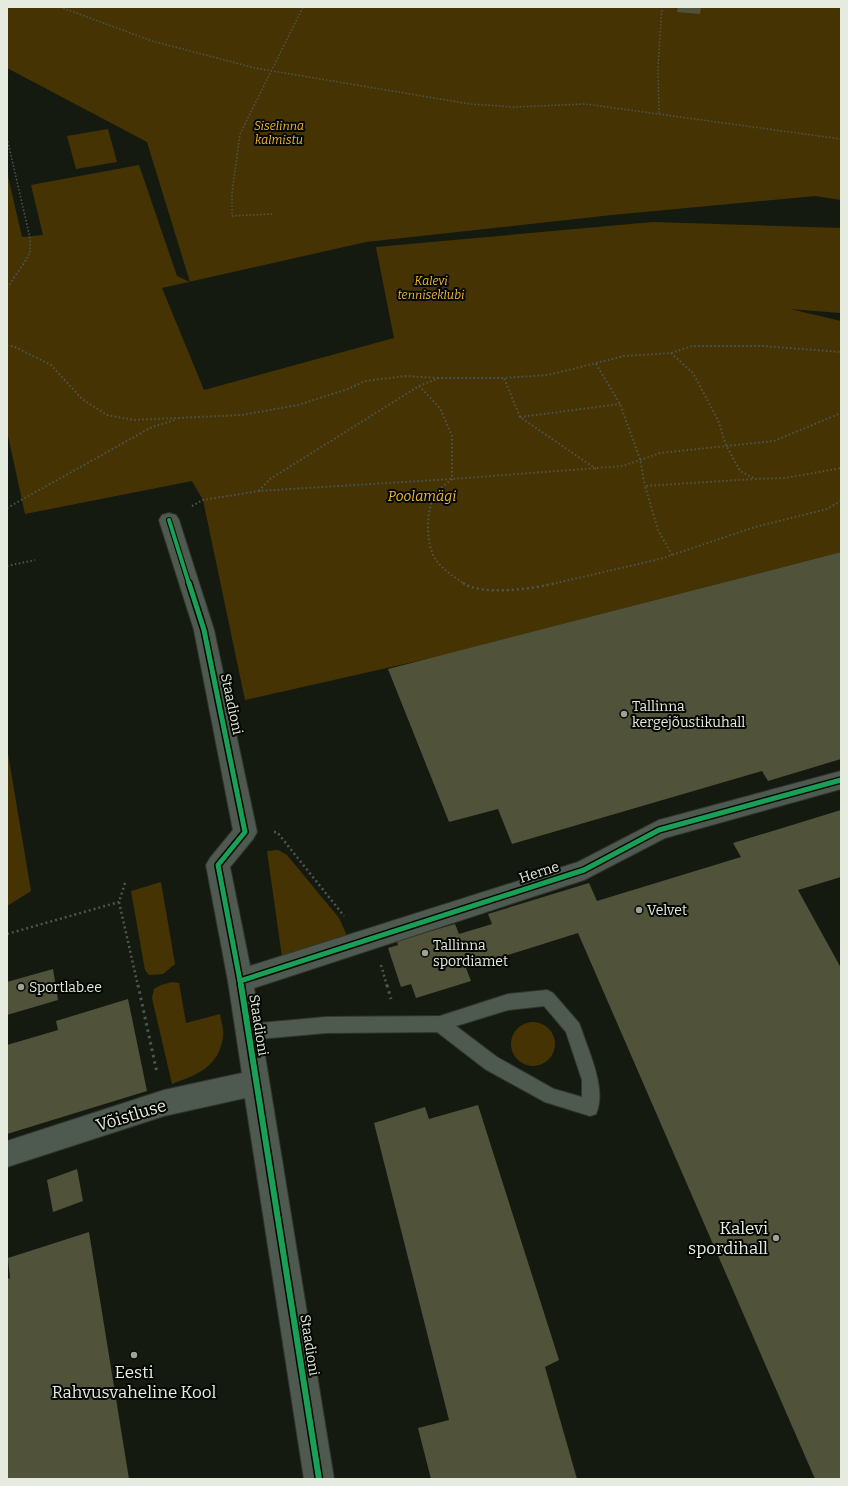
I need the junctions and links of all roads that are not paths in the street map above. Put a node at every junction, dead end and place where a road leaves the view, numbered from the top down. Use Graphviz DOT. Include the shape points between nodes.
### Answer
graph roads {
  1 [pos="169,520"];
  2 [pos="841,780"];
  3 [pos="240,981"];
  4 [pos="440,1024"];
  5 [pos="248,1032"];
  6 [pos="256,1083"];
  7 [pos="7,1154"];
  8 [pos="319,1479"];
  1 -- 3 [label="street, Staadioni" via="204,630 245,832 218,865"];
  2 -- 3 [label="street, Herne" via="659,830 584,870"];
  3 -- 5 [label="street, Staadioni"];
  4 -- 4 [label="lane" via="491,1063 551,1096 590,1108 590,1080 573,1028 548,998 508,1002"];
  4 -- 5 [label="lane" via="326,1025"];
  5 -- 6 [label="street, Staadioni"];
  6 -- 7 [label="street, Võistluse" via="164,1104"];
  6 -- 8 [label="street, Staadioni"];
}
